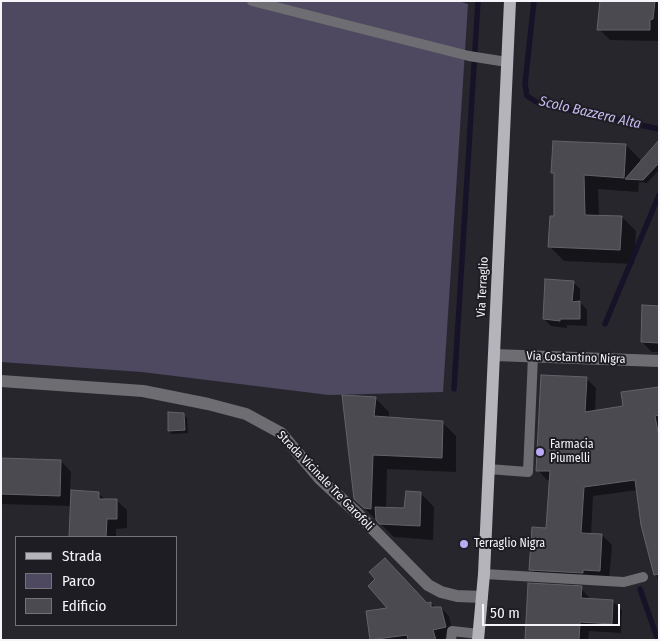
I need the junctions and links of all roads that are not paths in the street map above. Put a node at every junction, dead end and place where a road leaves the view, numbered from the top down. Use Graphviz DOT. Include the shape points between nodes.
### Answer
graph roads {
  1 [pos="252,1"];
  2 [pos="510,1"];
  3 [pos="507,62"];
  4 [pos="494,355"];
  5 [pos="533,356"];
  6 [pos="659,361"];
  7 [pos="1,381"];
  8 [pos="488,469"];
  9 [pos="484,574"];
  10 [pos="643,576"];
  11 [pos="482,597"];
  12 [pos="479,637"];
  13 [pos="451,640"];
  1 -- 3 [label="lane" via="469,56"];
  2 -- 3 [label="main road, Via Terraglio"];
  3 -- 4 [label="main road, Via Terraglio"];
  4 -- 5 [label="street, Via Costantino Nigra"];
  4 -- 8 [label="main road, Via Terraglio"];
  5 -- 6 [label="street, Via Costantino Nigra"];
  5 -- 8 [label="lane" via="528,472"];
  7 -- 11 [label="street, Strada Vicinale Tre Garofoli" via="143,391 246,414 281,433 319,478 428,586 457,596"];
  8 -- 9 [label="main road, Via Terraglio"];
  9 -- 10 [label="lane" via="624,582"];
  9 -- 11 [label="main road, Via Terraglio"];
  11 -- 12 [label="main road, Via Terraglio"];
  12 -- 13 [label="lane" via="452,631"];
}
